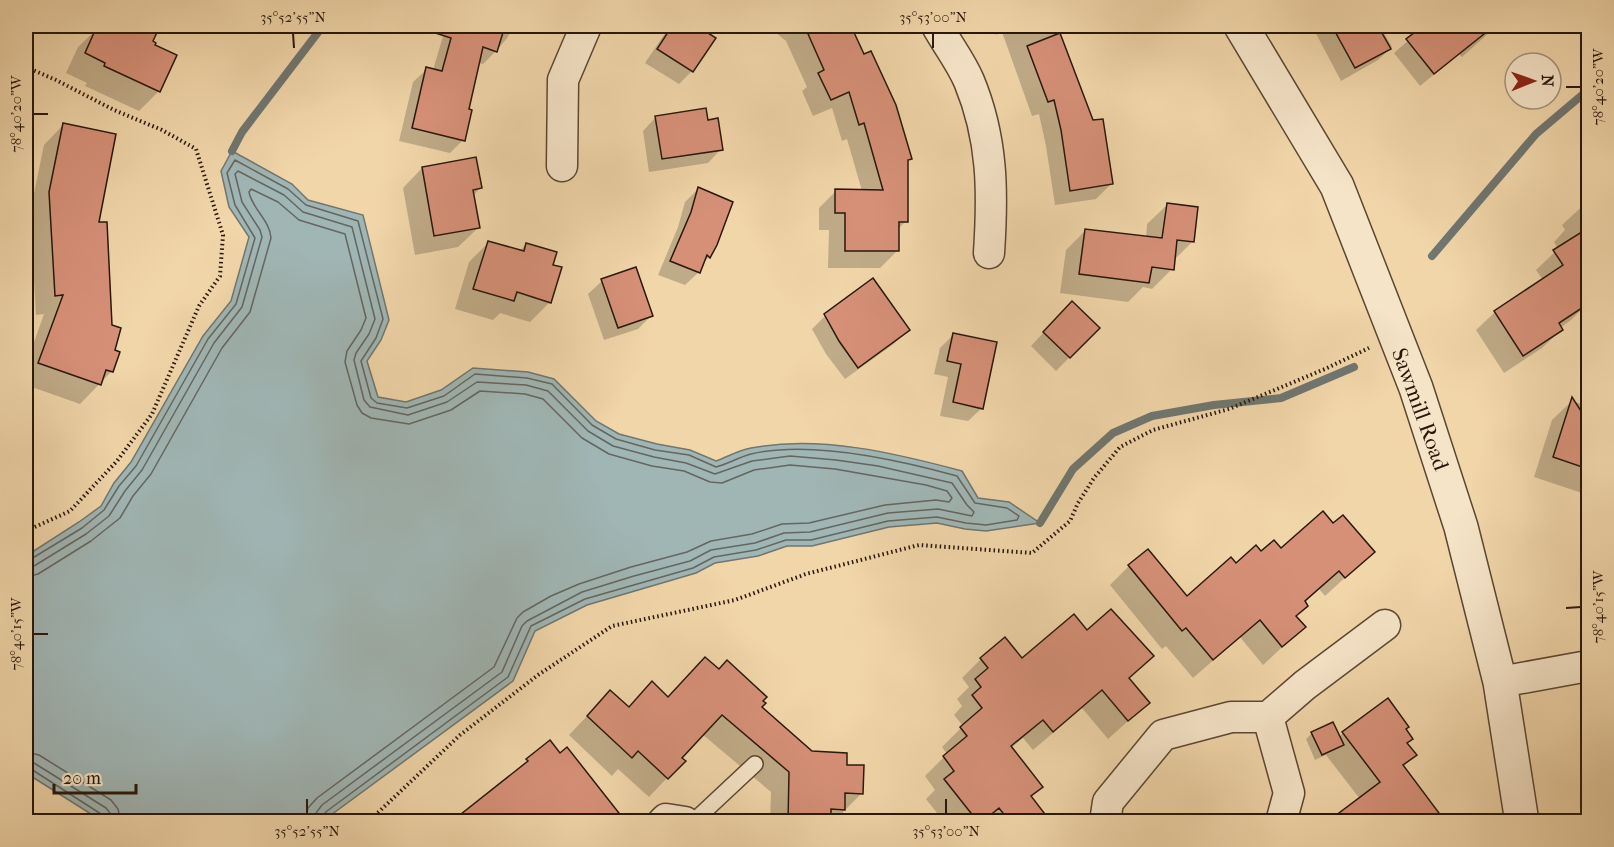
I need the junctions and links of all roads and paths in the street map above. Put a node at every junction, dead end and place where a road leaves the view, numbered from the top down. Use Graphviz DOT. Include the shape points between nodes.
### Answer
graph roads {
  1 [pos="586,26"];
  2 [pos="937,26"];
  3 [pos="1241,26"];
  4 [pos="26,67"];
  5 [pos="562,166"];
  6 [pos="989,253"];
  7 [pos="1394,336"];
  8 [pos="26,531"];
  9 [pos="1385,625"];
  10 [pos="1588,666"];
  11 [pos="1500,682"];
  12 [pos="1268,717"];
  13 [pos="755,764"];
  14 [pos="368,822"];
  15 [pos="663,822"];
  16 [pos="685,822"];
  17 [pos="693,822"];
  18 [pos="1105,822"];
  19 [pos="1281,822"];
  20 [pos="1522,822"];
  1 -- 5 [label="street" via="563,80"];
  2 -- 6 [label="street" via="969,80 988,140 992,207"];
  3 -- 7 [label="street, Sawmill Road" via="1336,186"];
  4 -- 8 [label="path" via="196,149 223,235 220,276 200,306 152,414 117,461 70,511"];
  7 -- 11 [label="street, Sawmill Road" via="1416,388 1461,527"];
  7 -- 14 [label="path" via="1230,409 1153,430 1120,447 1094,478 1070,521 1032,553 919,544 806,574 735,600 612,626 538,675 460,735"];
  9 -- 12 [label="street"];
  10 -- 11 [label="street"];
  11 -- 20 [label="street, Sawmill Road"];
  12 -- 18 [label="street" via="1231,717 1163,735 1108,802"];
  12 -- 19 [label="street" via="1289,793"];
  13 -- 17 [label="lane"];
  15 -- 16 [label="street"];
}
